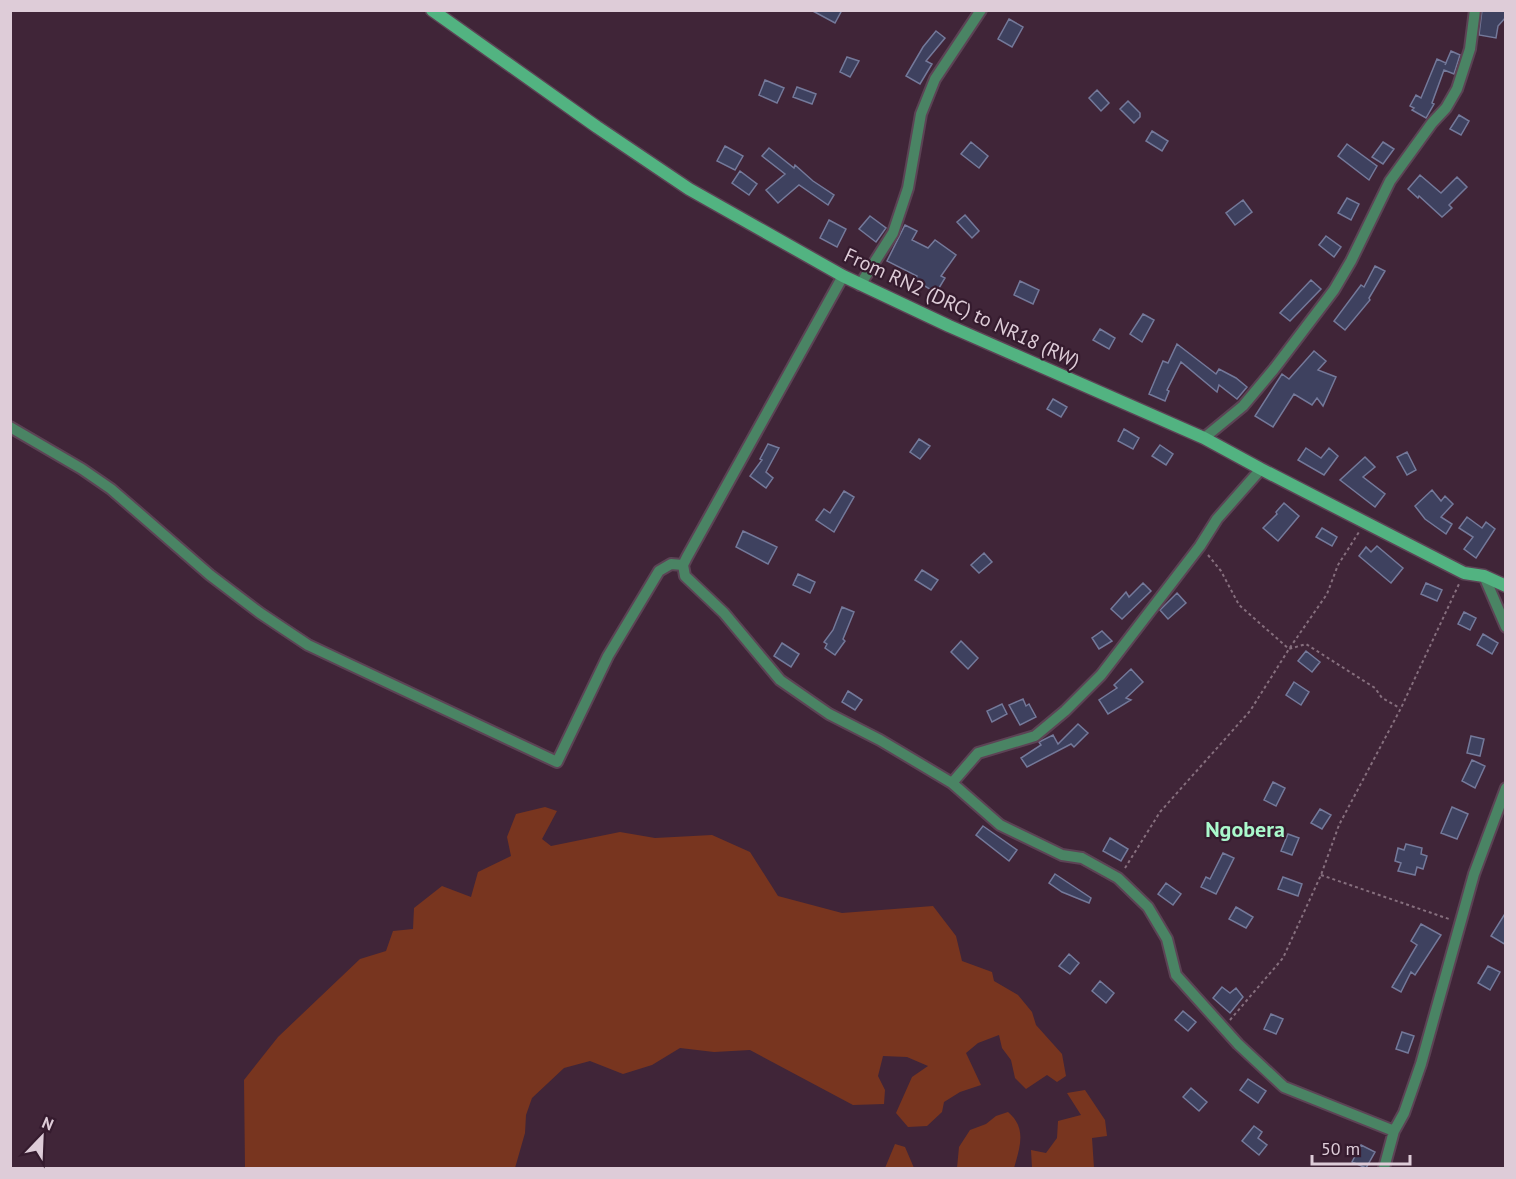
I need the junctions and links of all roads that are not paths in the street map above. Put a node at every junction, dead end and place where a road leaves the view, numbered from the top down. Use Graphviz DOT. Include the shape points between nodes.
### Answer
graph roads {
  1 [pos="432,10"];
  2 [pos="981,10"];
  3 [pos="1475,10"];
  4 [pos="843,276"];
  5 [pos="860,285"];
  6 [pos="10,427"];
  7 [pos="1204,438"];
  8 [pos="1261,469"];
  9 [pos="683,566"];
  10 [pos="1484,576"];
  11 [pos="1506,586"];
  12 [pos="1506,627"];
  13 [pos="952,783"];
  14 [pos="1506,788"];
  15 [pos="1394,1131"];
  16 [pos="1384,1168"];
  1 -- 4 [label="main road, From RN2 (DRC) to NR18 (RW)" via="689,189"];
  2 -- 5 [label="street" via="935,80 921,114 908,188 893,233"];
  3 -- 7 [label="street" via="1470,49 1457,89 1390,181 1334,290 1243,406"];
  4 -- 5 [label="main road, From RN2 (DRC) to NR18 (RW)"];
  4 -- 9 [label="street"];
  5 -- 7 [label="main road, From RN2 (DRC) to NR18 (RW)"];
  6 -- 9 [label="street" via="111,489 210,575 308,645 557,762 608,656 659,571 670,564"];
  7 -- 8 [label="main road, From RN2 (DRC) to NR18 (RW)"];
  8 -- 10 [label="main road, From RN2 (DRC) to NR18 (RW)" via="1464,573"];
  8 -- 13 [label="street" via="1217,519 1101,675 1035,736 978,753"];
  9 -- 13 [label="street" via="685,576 724,613 780,680 830,714"];
  10 -- 11 [label="main road, From RN2 (DRC) to NR18 (RW)"];
  10 -- 12 [label="street"];
  13 -- 15 [label="street" via="1000,825 1062,855 1082,858 1118,878 1153,915 1167,939 1176,975 1284,1087"];
  14 -- 15 [label="street" via="1474,873 1421,1064"];
  15 -- 16 [label="street"];
}
